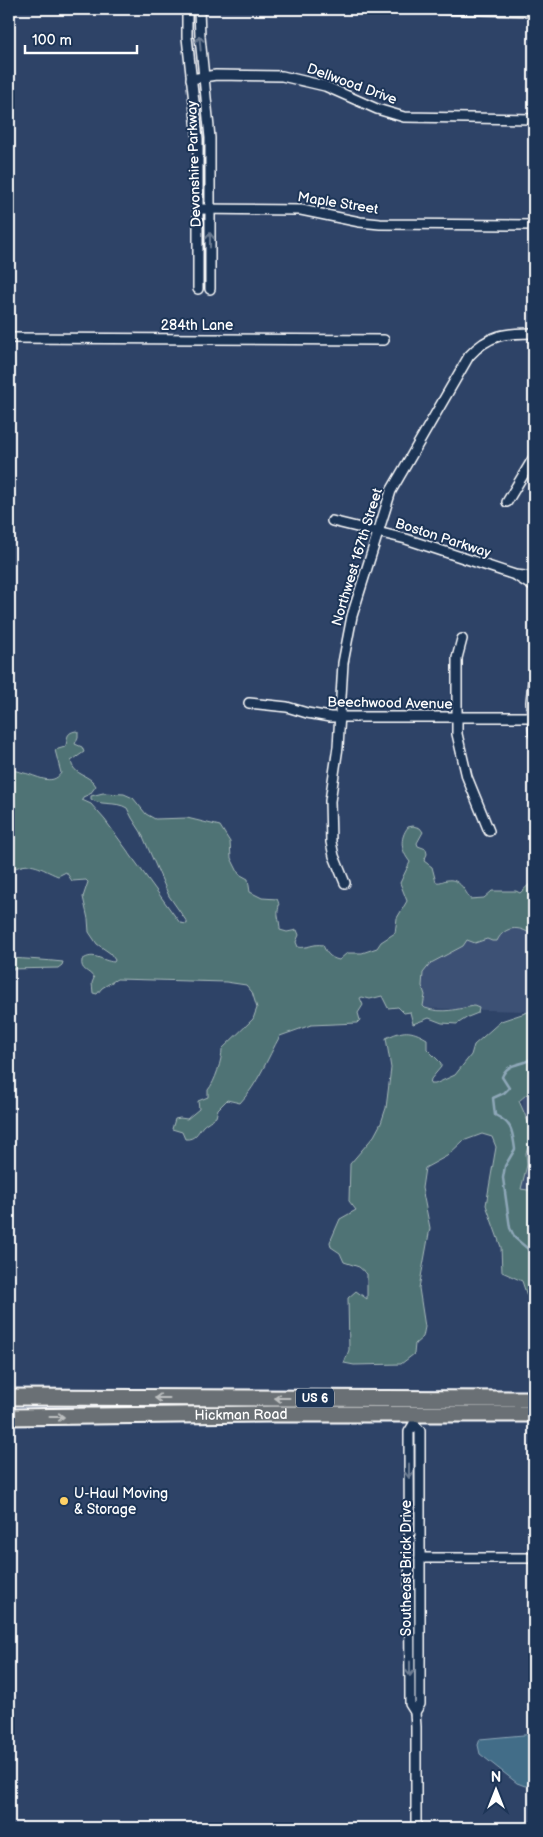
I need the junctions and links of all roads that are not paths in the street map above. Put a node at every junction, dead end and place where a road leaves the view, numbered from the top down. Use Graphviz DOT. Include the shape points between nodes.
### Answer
graph roads {
  1 [pos="186,9"];
  2 [pos="199,9"];
  3 [pos="435,9"];
  4 [pos="534,11"];
  5 [pos="204,77"];
  6 [pos="191,79"];
  7 [pos="534,119"];
  8 [pos="197,209"];
  9 [pos="210,209"];
  10 [pos="534,225"];
  11 [pos="198,289"];
  12 [pos="210,289"];
  13 [pos="534,333"];
  14 [pos="9,338"];
  15 [pos="384,340"];
  16 [pos="534,457"];
  17 [pos="507,502"];
  18 [pos="332,521"];
  19 [pos="380,532"];
  20 [pos="516,575"];
  21 [pos="534,577"];
  22 [pos="534,587"];
  23 [pos="462,639"];
  24 [pos="534,672"];
  25 [pos="249,703"];
  26 [pos="339,717"];
  27 [pos="457,717"];
  28 [pos="532,717"];
  29 [pos="534,734"];
  30 [pos="488,832"];
  31 [pos="345,883"];
  32 [pos="9,1397"];
  33 [pos="418,1398"];
  34 [pos="534,1398"];
  35 [pos="534,1403"];
  36 [pos="302,1414"];
  37 [pos="534,1414"];
  38 [pos="9,1417"];
  39 [pos="414,1419"];
  40 [pos="420,1558"];
  41 [pos="534,1558"];
  42 [pos="415,1712"];
  43 [pos="416,1828"];
  1 -- 6 [label="street, Devonshire Parkway"];
  5 -- 2 [label="street, Devonshire Parkway, one-way"];
  3 -- 4 [label="street"];
  5 -- 6 [label="street, Dellwood Drive"];
  5 -- 7 [label="street, Dellwood Drive" via="267,75 296,78 404,117"];
  5 -- 9 [label="street, Devonshire Parkway" via="210,138"];
  6 -- 8 [label="street, Devonshire Parkway" via="198,139"];
  8 -- 9 [label="street, Maple Street"];
  8 -- 11 [label="street, Devonshire Parkway"];
  9 -- 10 [label="street, Maple Street" via="301,210 380,224"];
  12 -- 9 [label="street, Devonshire Parkway, one-way"];
  13 -- 19 [label="street, Northwest 167th Street" via="509,333 484,342 466,361 391,491"];
  14 -- 15 [label="street, 284th Lane"];
  16 -- 17 [label="street"];
  18 -- 19 [label="street, Boston Parkway"];
  19 -- 20 [label="street, Boston Parkway"];
  19 -- 26 [label="street, Northwest 167th Street" via="358,592 346,640"];
  20 -- 21 [label="street, Boston Parkway"];
  20 -- 22 [label="street, Boston Parkway"];
  23 -- 27 [label="street" via="458,652"];
  24 -- 28 [label="street"];
  25 -- 26 [label="street, Beechwood Avenue"];
  26 -- 27 [label="street, Beechwood Avenue"];
  26 -- 31 [label="street, Northwest 167th Street" via="330,827 334,856"];
  27 -- 28 [label="street, Beechwood Avenue"];
  27 -- 30 [label="street" via="463,762"];
  28 -- 29 [label="street"];
  33 -- 32 [label="highway, Hickman Road / US 6, one-way"];
  33 -- 34 [label="highway, Hickman Road / US 6"];
  33 -- 36 [label="highway" via="417,1402 407,1404 316,1406"];
  35 -- 39 [label="highway" via="432,1404 415,1410"];
  38 -- 36 [label="highway, Hickman Road / US 6, one-way"];
  36 -- 39 [label="highway, Hickman Road / US 6"];
  37 -- 39 [label="highway, Hickman Road / US 6"];
  39 -- 40 [label="street, Southeast Brick Drive" via="420,1431"];
  39 -- 42 [label="street, Southeast Brick Drive, one-way" via="409,1442 410,1704"];
  40 -- 41 [label="street"];
  40 -- 42 [label="street, Southeast Brick Drive" via="420,1704"];
  42 -- 43 [label="street, Southeast Brick Drive"];
}
